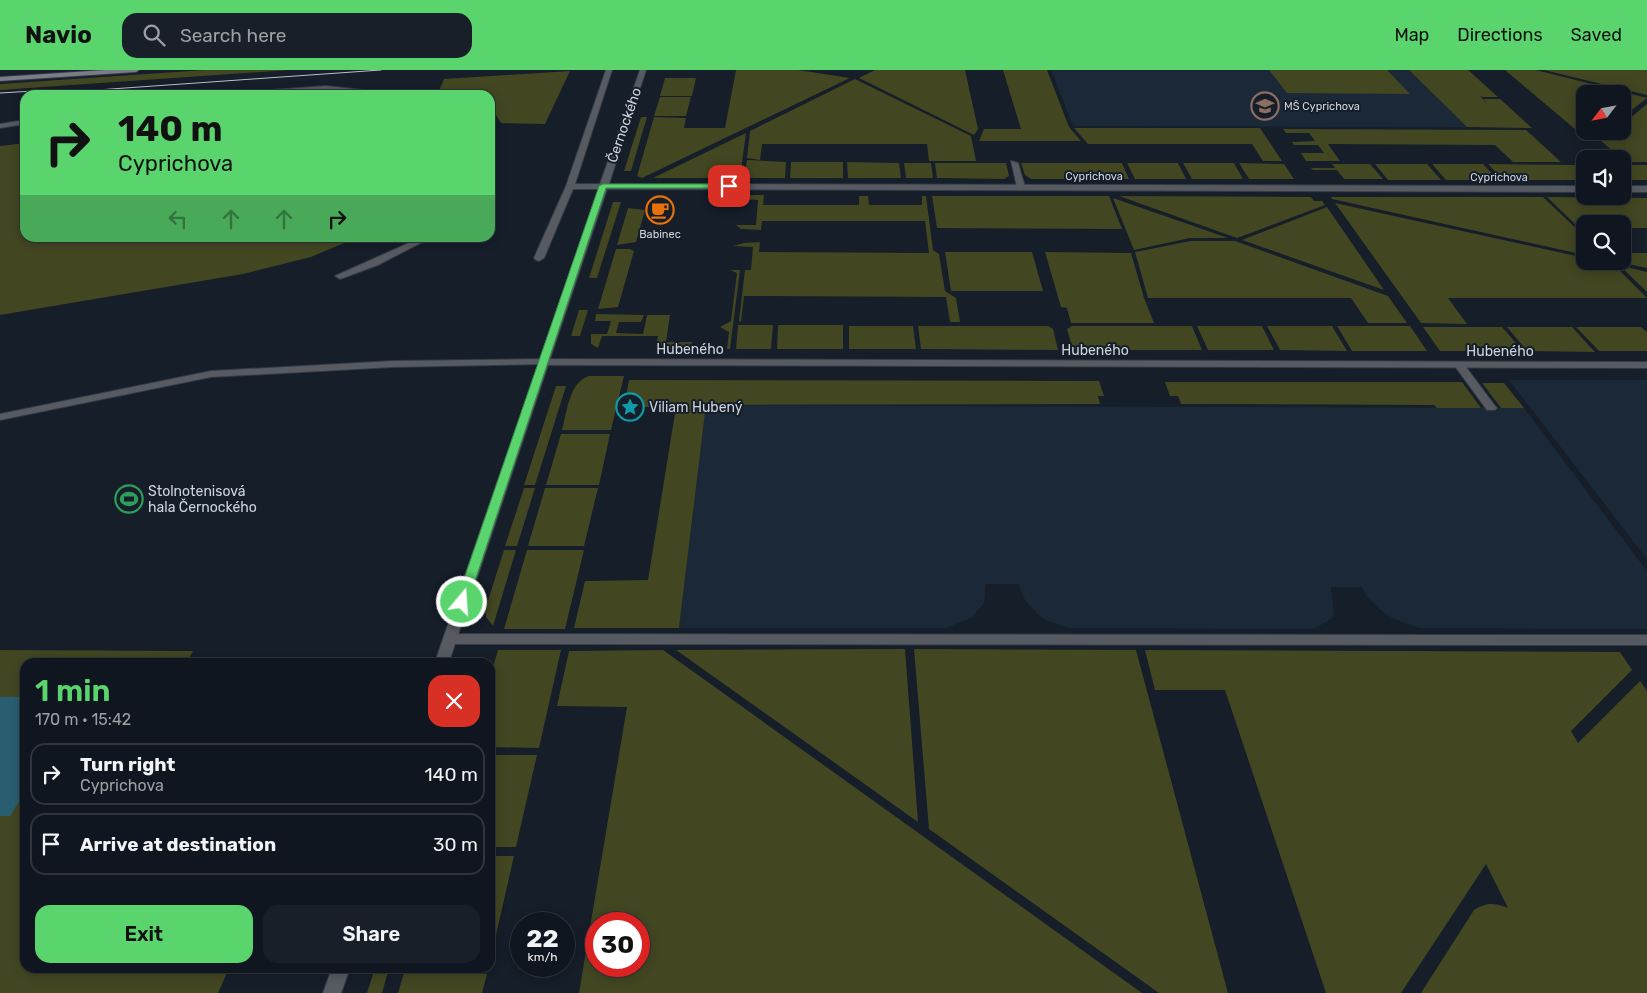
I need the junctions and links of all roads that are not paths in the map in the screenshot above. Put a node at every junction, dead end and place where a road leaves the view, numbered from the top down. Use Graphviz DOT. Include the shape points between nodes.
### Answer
graph roads {
  1 [pos="136,70"];
  2 [pos="609,70"];
  3 [pos="643,70"];
  4 [pos="0,79"];
  5 [pos="299,90"];
  6 [pos="345,90"];
  7 [pos="20,123"];
  8 [pos="0,126"];
  9 [pos="1014,163"];
  10 [pos="570,186"];
  11 [pos="603,186"];
  12 [pos="1021,187"];
  13 [pos="1631,188"];
  14 [pos="1576,189"];
  15 [pos="1647,189"];
  16 [pos="418,242"];
  17 [pos="539,258"];
  18 [pos="340,276"];
  19 [pos="543,362"];
  20 [pos="1459,365"];
  21 [pos="1647,365"];
  22 [pos="1491,408"];
  23 [pos="1,417"];
  24 [pos="450,639"];
  25 [pos="1647,640"];
  26 [pos="443,658"];
  27 [pos="339,973"];
  28 [pos="332,993"];
  1 -- 4 [label="main road"];
  2 -- 10 [label="street"];
  3 -- 11 [label="street, Černockého"];
  5 -- 6 [label="street"];
  7 -- 8 [label="street"];
  9 -- 12 [label="street"];
  10 -- 11 [label="street, Cyprichova"];
  10 -- 17 [label="street"];
  11 -- 12 [label="street, Cyprichova"];
  11 -- 19 [label="street, Černockého"];
  12 -- 14 [label="street, Cyprichova"];
  13 -- 15 [label="street"];
  16 -- 18 [label="street"];
  19 -- 20 [label="street, Hubeného"];
  19 -- 23 [label="street, Hubeného" via="393,364 211,374"];
  19 -- 24 [label="street, Černockého"];
  20 -- 21 [label="street, Hubeného"];
  20 -- 22 [label="street"];
  24 -- 25 [label="street"];
  24 -- 26 [label="street, Černockého"];
  27 -- 28 [label="street"];
}
